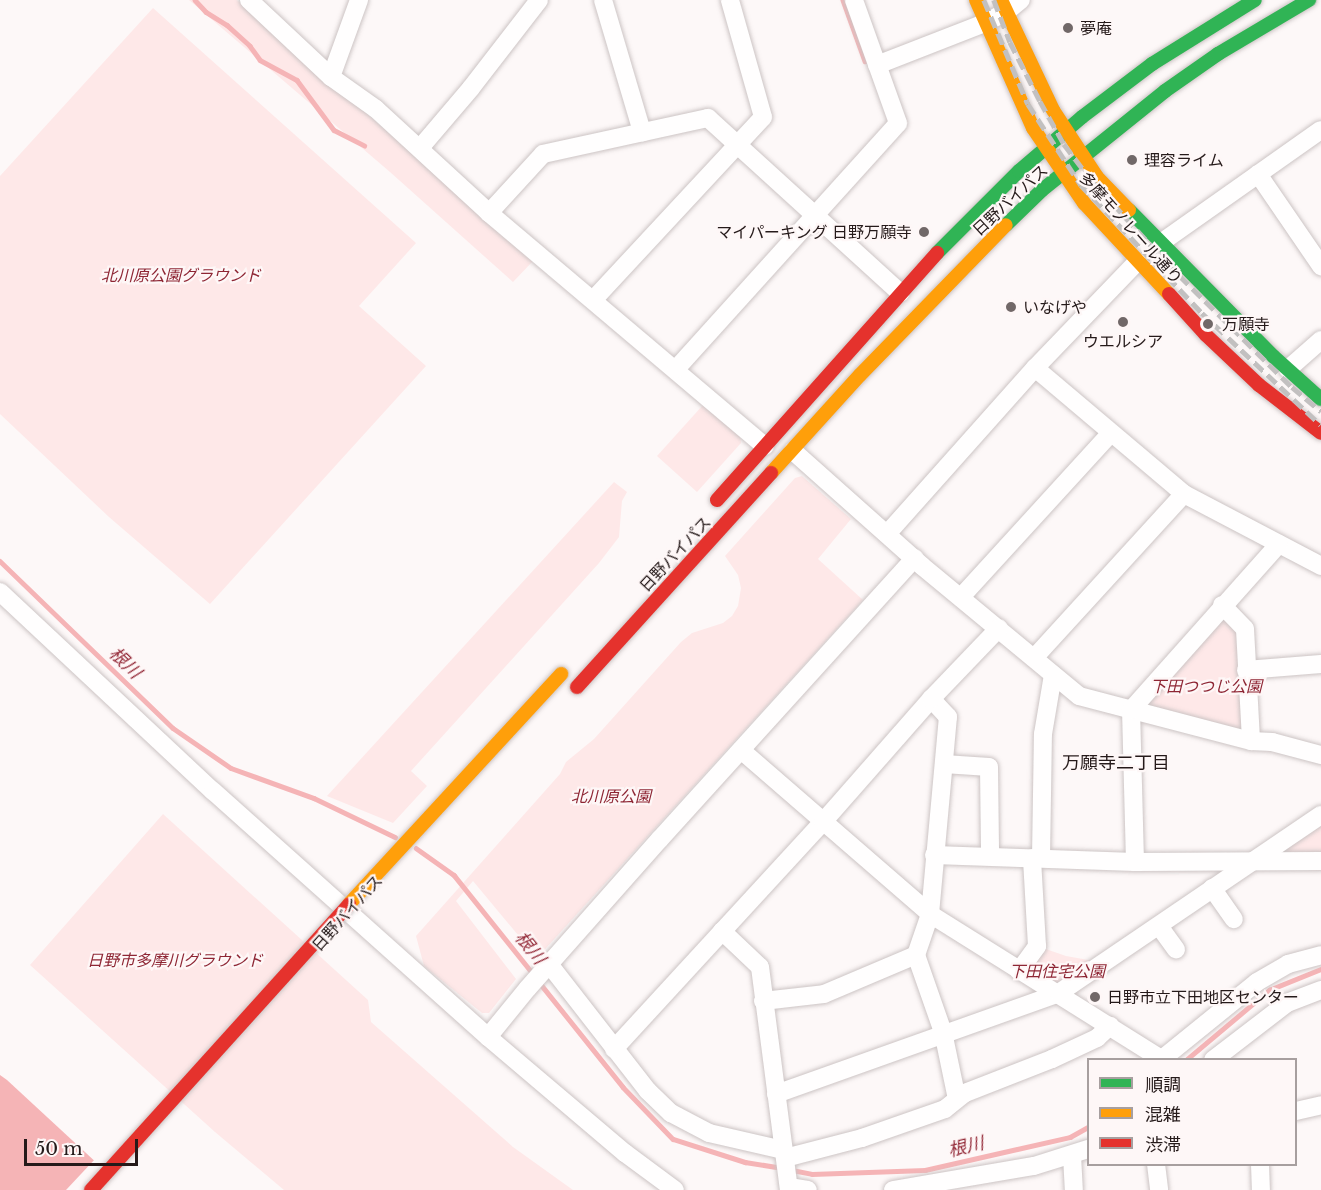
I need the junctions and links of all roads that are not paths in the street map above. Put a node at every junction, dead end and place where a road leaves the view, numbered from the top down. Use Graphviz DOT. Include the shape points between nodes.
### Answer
graph roads {
  1 [pos="249,0"];
  2 [pos="359,0"];
  3 [pos="538,0"];
  4 [pos="603,0"];
  5 [pos="730,0"];
  6 [pos="854,0"];
  7 [pos="976,0"];
  8 [pos="1021,0"];
  9 [pos="1255,0"];
  10 [pos="1309,0"];
  11 [pos="1316,0"];
  12 [pos="1004,6"];
  13 [pos="1321,12"];
  14 [pos="985,23"];
  15 [pos="878,65"];
  16 [pos="331,77"];
  17 [pos="1321,130"];
  18 [pos="1066,131"];
  19 [pos="642,132"];
  20 [pos="737,144"];
  21 [pos="420,148"];
  22 [pos="1045,148"];
  23 [pos="1082,156"];
  24 [pos="1061,174"];
  25 [pos="1258,174"];
  26 [pos="489,213"];
  27 [pos="814,217"];
  28 [pos="1162,242"];
  29 [pos="1137,262"];
  30 [pos="1321,266"];
  31 [pos="900,293"];
  32 [pos="594,299"];
  33 [pos="1321,340"];
  34 [pos="1035,368"];
  35 [pos="676,369"];
  36 [pos="1288,369"];
  37 [pos="1321,399"];
  38 [pos="1111,433"];
  39 [pos="1321,433"];
  40 [pos="765,446"];
  41 [pos="793,451"];
  42 [pos="1184,494"];
  43 [pos="710,507"];
  44 [pos="887,534"];
  45 [pos="1279,544"];
  46 [pos="915,558"];
  47 [pos="1321,566"];
  48 [pos="0,592"];
  49 [pos="961,597"];
  50 [pos="1222,605"];
  51 [pos="999,628"];
  52 [pos="1034,658"];
  53 [pos="573,661"];
  54 [pos="1321,664"];
  55 [pos="1246,670"];
  56 [pos="1053,675"];
  57 [pos="573,691"];
  58 [pos="931,699"];
  59 [pos="1131,710"];
  60 [pos="1251,741"];
  61 [pos="741,750"];
  62 [pos="1321,755"];
  63 [pos="944,764"];
  64 [pos="1321,814"];
  65 [pos="823,822"];
  66 [pos="934,855"];
  67 [pos="990,855"];
  68 [pos="1037,858"];
  69 [pos="1321,861"];
  70 [pos="1135,862"];
  71 [pos="1248,862"];
  72 [pos="1212,888"];
  73 [pos="930,914"];
  74 [pos="367,916"];
  75 [pos="1234,919"];
  76 [pos="1159,926"];
  77 [pos="722,931"];
  78 [pos="351,933"];
  79 [pos="1176,949"];
  80 [pos="916,955"];
  81 [pos="1321,955"];
  82 [pos="546,967"];
  83 [pos="1019,971"];
  84 [pos="1321,990"];
  85 [pos="1059,993"];
  86 [pos="763,1001"];
  87 [pos="1110,1026"];
  88 [pos="943,1032"];
  89 [pos="488,1037"];
  90 [pos="614,1049"];
  91 [pos="1160,1058"];
  92 [pos="1163,1058"];
  93 [pos="1214,1058"];
  94 [pos="776,1094"];
  95 [pos="957,1099"];
  96 [pos="1321,1105"];
  97 [pos="1297,1111"];
  98 [pos="1080,1152"];
  99 [pos="785,1156"];
  100 [pos="1156,1166"];
  101 [pos="1260,1166"];
  102 [pos="988,1182"];
  103 [pos="789,1187"];
  104 [pos="903,1189"];
  105 [pos="91,1190"];
  106 [pos="675,1190"];
  107 [pos="808,1190"];
  108 [pos="1074,1190"];
  109 [pos="1159,1190"];
  110 [pos="1261,1190"];
  1 -- 16 [label="street"];
  2 -- 16 [label="street"];
  3 -- 21 [label="street"];
  4 -- 19 [label="street"];
  5 -- 20 [label="street" via="763,117"];
  6 -- 15 [label="street"];
  7 -- 14 [label="main road, 多摩モノレール通り"];
  8 -- 12 [label="street"];
  9 -- 18 [label="main road, 日野バイパス" via="1152,64"];
  10 -- 23 [label="main road, 日野バイパス" via="1218,54"];
  11 -- 13 [label="street"];
  12 -- 14 [label="street"];
  12 -- 18 [label="main road, 多摩モノレール通り"];
  14 -- 15 [label="street"];
  14 -- 22 [label="main road, 多摩モノレール通り"];
  15 -- 27 [label="street" via="898,123"];
  16 -- 21 [label="street" via="376,109"];
  17 -- 25 [label="street"];
  18 -- 22 [label="main road, 日野バイパス"];
  18 -- 23 [label="main road, 多摩モノレール通り"];
  19 -- 20 [label="street" via="708,118"];
  19 -- 26 [label="street" via="543,154"];
  20 -- 27 [label="street"];
  20 -- 32 [label="street"];
  21 -- 26 [label="street"];
  22 -- 24 [label="main road, 多摩モノレール通り"];
  22 -- 31 [label="main road, 日野バイパス" via="982,206"];
  23 -- 24 [label="main road, 日野バイパス"];
  23 -- 28 [label="main road, 多摩モノレール通り" via="1097,177"];
  24 -- 29 [label="main road, 多摩モノレール通り"];
  24 -- 41 [label="main road, 日野バイパス" via="975,255"];
  25 -- 28 [label="street"];
  25 -- 30 [label="street"];
  26 -- 32 [label="street"];
  27 -- 31 [label="street"];
  27 -- 35 [label="street"];
  28 -- 36 [label="main road, 多摩モノレール通り"];
  29 -- 34 [label="street"];
  29 -- 39 [label="main road, 多摩モノレール通り" via="1213,342"];
  31 -- 40 [label="main road, 日野バイパス"];
  32 -- 35 [label="street"];
  33 -- 36 [label="street"];
  34 -- 38 [label="street"];
  34 -- 44 [label="street"];
  35 -- 40 [label="street"];
  36 -- 37 [label="main road, 多摩モノレール通り"];
  38 -- 42 [label="street"];
  38 -- 49 [label="street"];
  40 -- 43 [label="main road, 日野バイパス"];
  41 -- 44 [label="street"];
  41 -- 57 [label="main road, 日野バイパス"];
  42 -- 45 [label="street"];
  42 -- 52 [label="street"];
  44 -- 46 [label="street"];
  45 -- 47 [label="street"];
  45 -- 50 [label="street"];
  46 -- 49 [label="street"];
  46 -- 61 [label="street"];
  48 -- 89 [label="street" via="213,791"];
  49 -- 51 [label="street"];
  50 -- 55 [label="street" via="1245,629"];
  50 -- 59 [label="street"];
  51 -- 52 [label="street"];
  51 -- 58 [label="street"];
  52 -- 56 [label="street"];
  53 -- 105 [label="main road, 日野バイパス, bridge"];
  54 -- 55 [label="street"];
  55 -- 60 [label="street"];
  56 -- 59 [label="street" via="1078,696"];
  56 -- 68 [label="street" via="1043,734"];
  58 -- 63 [label="street" via="948,717"];
  58 -- 65 [label="street"];
  59 -- 60 [label="street"];
  59 -- 70 [label="street"];
  60 -- 62 [label="street" via="1272,742"];
  61 -- 65 [label="street"];
  61 -- 82 [label="street"];
  63 -- 66 [label="street"];
  63 -- 67 [label="street" via="989,767"];
  64 -- 71 [label="street"];
  65 -- 73 [label="street"];
  65 -- 77 [label="street"];
  66 -- 67 [label="street"];
  66 -- 73 [label="street"];
  67 -- 68 [label="street"];
  68 -- 70 [label="street"];
  68 -- 83 [label="street" via="1036,946"];
  69 -- 71 [label="street"];
  70 -- 71 [label="street"];
  71 -- 72 [label="street"];
  72 -- 75 [label="street"];
  72 -- 76 [label="street"];
  73 -- 80 [label="street"];
  73 -- 83 [label="street"];
  74 -- 78 [label="main road, 日野バイパス"];
  76 -- 79 [label="street"];
  76 -- 85 [label="street"];
  77 -- 86 [label="street" via="760,967"];
  77 -- 90 [label="street"];
  80 -- 86 [label="street" via="824,994"];
  80 -- 88 [label="street"];
  81 -- 92 [label="street" via="1288,964 1257,982"];
  82 -- 89 [label="street"];
  82 -- 90 [label="street"];
  83 -- 85 [label="street"];
  84 -- 93 [label="street" via="1287,1003"];
  85 -- 87 [label="street"];
  85 -- 88 [label="street"];
  86 -- 94 [label="street"];
  87 -- 91 [label="street"];
  87 -- 95 [label="street" via="1097,1038"];
  88 -- 94 [label="street"];
  88 -- 95 [label="street"];
  89 -- 106 [label="street" via="625,1153"];
  90 -- 99 [label="street" via="662,1105 681,1120"];
  94 -- 99 [label="street"];
  95 -- 99 [label="street" via="945,1109 862,1137"];
  96 -- 97 [label="street"];
  98 -- 102 [label="street"];
  98 -- 108 [label="street"];
  99 -- 103 [label="street"];
  100 -- 109 [label="street"];
  101 -- 110 [label="street"];
  102 -- 104 [label="street"];
  103 -- 107 [label="street"];
}
